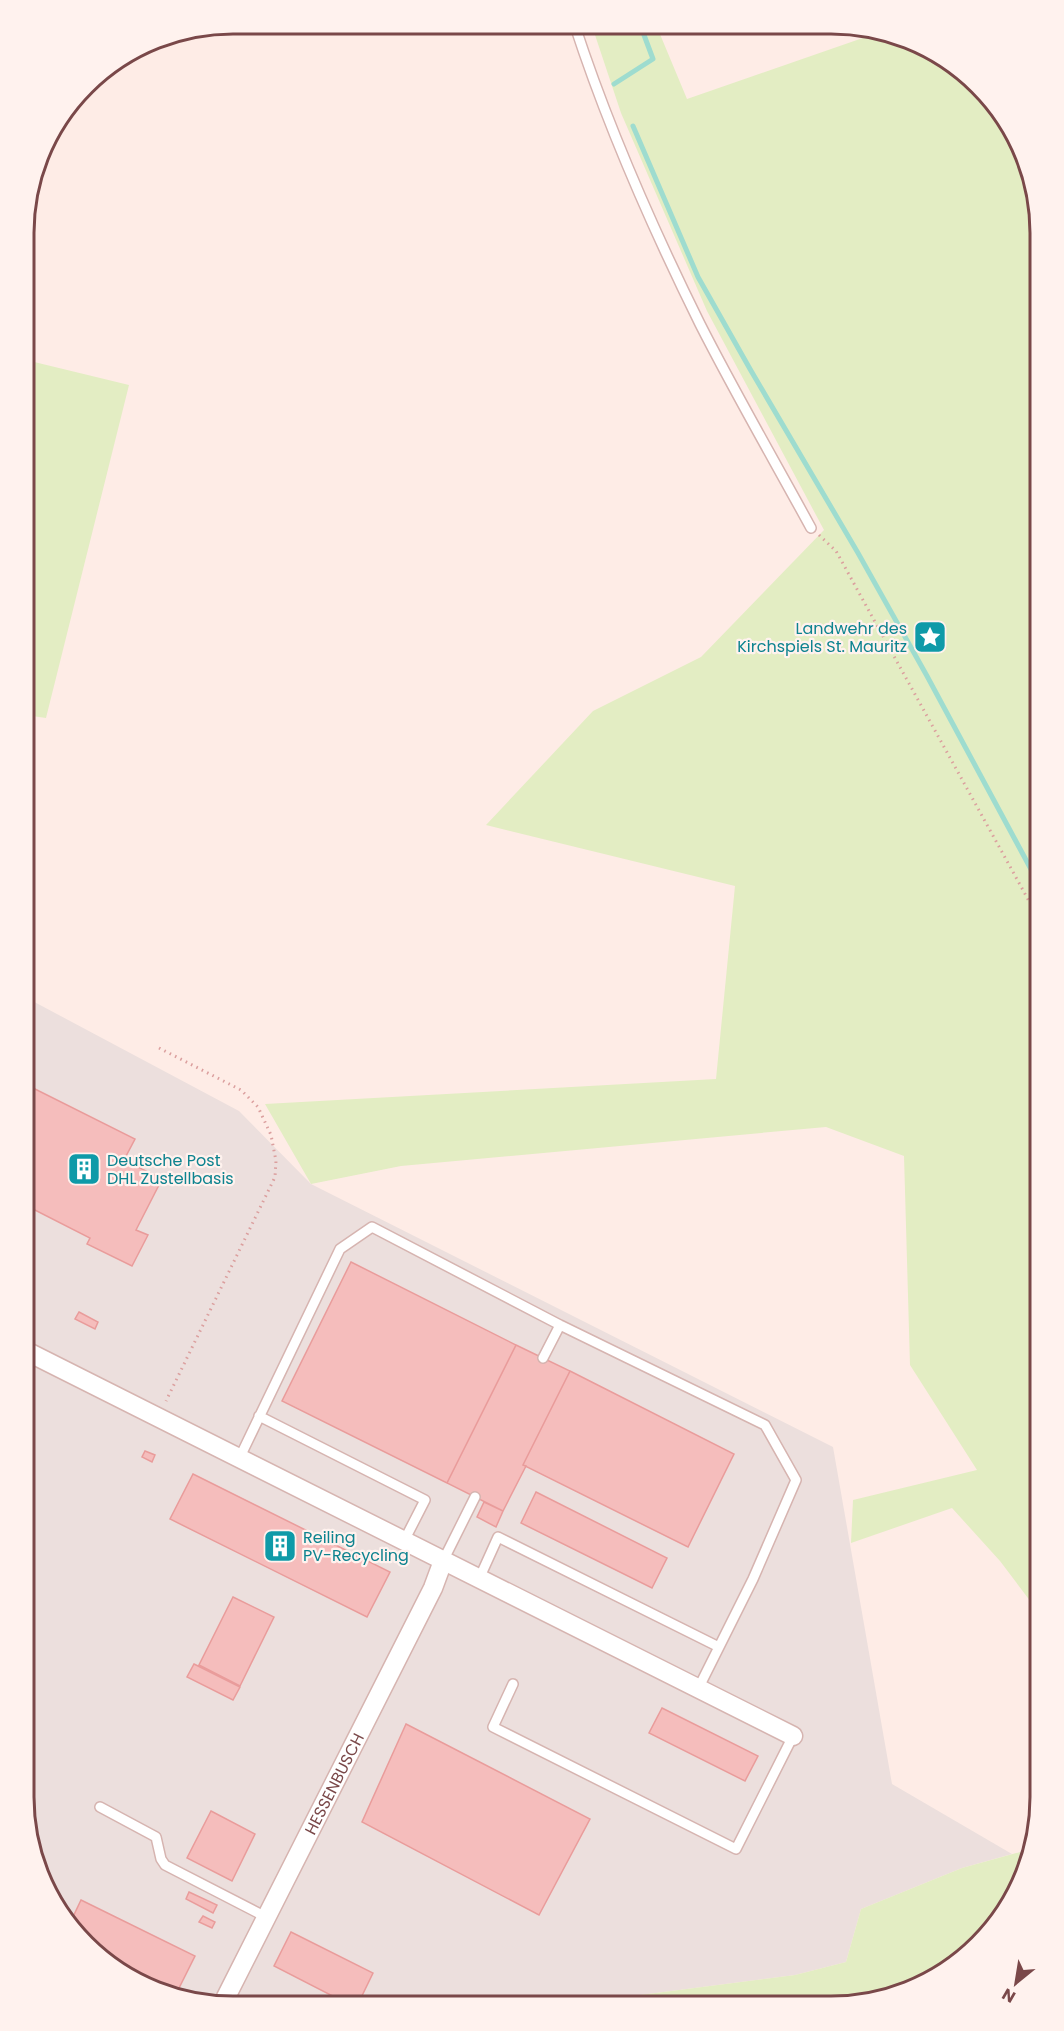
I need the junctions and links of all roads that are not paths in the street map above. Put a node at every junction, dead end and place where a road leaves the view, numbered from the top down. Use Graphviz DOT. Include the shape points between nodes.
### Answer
graph roads {
  1 [pos="578,34"];
  2 [pos="811,528"];
  3 [pos="560,1325"];
  4 [pos="34,1355"];
  5 [pos="543,1358"];
  6 [pos="260,1416"];
  7 [pos="240,1457"];
  8 [pos="475,1497"];
  9 [pos="404,1541"];
  10 [pos="443,1561"];
  11 [pos="478,1579"];
  12 [pos="719,1647"];
  13 [pos="513,1684"];
  14 [pos="698,1689"];
  15 [pos="793,1736"];
  16 [pos="100,1807"];
  17 [pos="266,1917"];
  18 [pos="227,1996"];
  1 -- 2 [label="lane" via="639,192 678,277"];
  3 -- 5 [label="lane"];
  3 -- 6 [label="lane" via="372,1227 340,1249"];
  3 -- 12 [label="lane" via="765,1425 796,1480"];
  4 -- 7 [label="street"];
  6 -- 7 [label="lane"];
  6 -- 9 [label="lane" via="425,1500"];
  7 -- 9 [label="street"];
  8 -- 10 [label="lane"];
  9 -- 10 [label="street"];
  10 -- 11 [label="street"];
  10 -- 17 [label="street, HESSENBUSCH" via="433,1588"];
  11 -- 12 [label="lane" via="498,1537"];
  11 -- 14 [label="street"];
  12 -- 14 [label="lane"];
  13 -- 15 [label="lane" via="493,1727 736,1849"];
  14 -- 15 [label="street"];
  16 -- 17 [label="lane" via="156,1837 165,1865"];
  17 -- 18 [label="street, HESSENBUSCH"];
}
